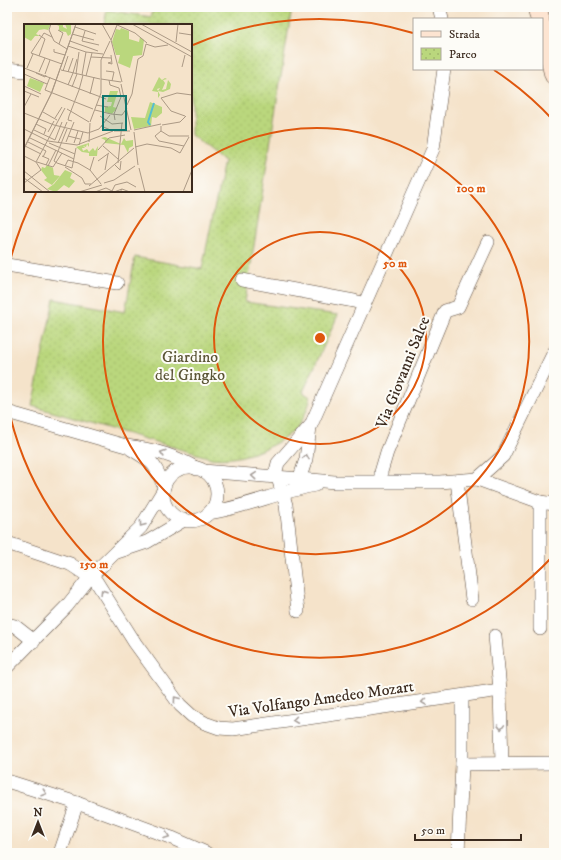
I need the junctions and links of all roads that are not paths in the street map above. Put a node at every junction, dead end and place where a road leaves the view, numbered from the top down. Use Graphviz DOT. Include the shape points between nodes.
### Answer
graph roads {
  1 [pos="439,7"];
  2 [pos="537,7"];
  3 [pos="442,18"];
  4 [pos="540,18"];
  5 [pos="543,31"];
  6 [pos="7,69"];
  7 [pos="444,70"];
  8 [pos="24,71"];
  9 [pos="554,75"];
  10 [pos="488,242"];
  11 [pos="7,265"];
  12 [pos="242,280"];
  13 [pos="117,283"];
  14 [pos="364,304"];
  15 [pos="554,352"];
  16 [pos="7,412"];
  17 [pos="310,425"];
  18 [pos="126,446"];
  19 [pos="200,470"];
  20 [pos="278,478"];
  21 [pos="477,479"];
  22 [pos="381,481"];
  23 [pos="457,481"];
  24 [pos="298,484"];
  25 [pos="164,489"];
  26 [pos="282,492"];
  27 [pos="540,502"];
  28 [pos="554,504"];
  29 [pos="209,513"];
  30 [pos="184,520"];
  31 [pos="7,543"];
  32 [pos="114,553"];
  33 [pos="90,577"];
  34 [pos="472,599"];
  35 [pos="298,611"];
  36 [pos="7,624"];
  37 [pos="540,628"];
  38 [pos="495,636"];
  39 [pos="34,641"];
  40 [pos="7,666"];
  41 [pos="500,690"];
  42 [pos="462,696"];
  43 [pos="554,763"];
  44 [pos="462,764"];
  45 [pos="502,764"];
  46 [pos="7,781"];
  47 [pos="77,803"];
  48 [pos="60,853"];
  49 [pos="206,853"];
  50 [pos="458,853"];
  1 -- 3 [label="street"];
  2 -- 4 [label="main road"];
  5 -- 9 [label="main road"];
  6 -- 8 [label="street"];
  7 -- 14 [label="street" via="433,149"];
  10 -- 22 [label="street, Via Giovanni Salce" via="458,307 445,311 387,452 380,472"];
  11 -- 13 [label="street"];
  12 -- 14 [label="street"];
  14 -- 17 [label="street"];
  15 -- 21 [label="street" via="503,456"];
  16 -- 18 [label="street"];
  17 -- 20 [label="street" via="278,463"];
  24 -- 17 [label="street, one-way" via="306,459"];
  19 -- 18 [label="street, one-way" via="180,458"];
  18 -- 25 [label="street" via="151,461 157,468"];
  20 -- 19 [label="street, one-way"];
  19 -- 25 [label="street" via="179,470 170,476"];
  19 -- 29 [label="street" via="208,475 215,487 216,501"];
  20 -- 24 [label="street"];
  20 -- 26 [label="street"];
  21 -- 23 [label="street"];
  21 -- 27 [label="street"];
  22 -- 23 [label="street"];
  22 -- 24 [label="street"];
  23 -- 34 [label="street"];
  24 -- 26 [label="street"];
  25 -- 30 [label="street" via="166,507 174,516"];
  25 -- 32 [label="street, one-way" via="141,527"];
  26 -- 29 [label="street"];
  26 -- 35 [label="street" via="286,505"];
  27 -- 28 [label="street"];
  27 -- 37 [label="street"];
  29 -- 30 [label="street" via="199,520"];
  30 -- 32 [label="street" via="147,542"];
  31 -- 33 [label="street, Via Volfango Amedeo Mozart" via="70,564"];
  32 -- 33 [label="street"];
  33 -- 39 [label="street"];
  42 -- 33 [label="street, Via Volfango Amedeo Mozart, one-way" via="233,729 219,728 192,716 180,705 96,580"];
  36 -- 39 [label="street" via="15,626"];
  38 -- 41 [label="street"];
  39 -- 40 [label="street"];
  41 -- 42 [label="street, Via Volfango Amedeo Mozart"];
  41 -- 45 [label="street, one-way"];
  42 -- 44 [label="street"];
  43 -- 45 [label="street"];
  44 -- 45 [label="street"];
  44 -- 50 [label="street"];
  46 -- 47 [label="street, one-way"];
  47 -- 48 [label="street"];
  47 -- 49 [label="street, one-way" via="178,840"];
}
